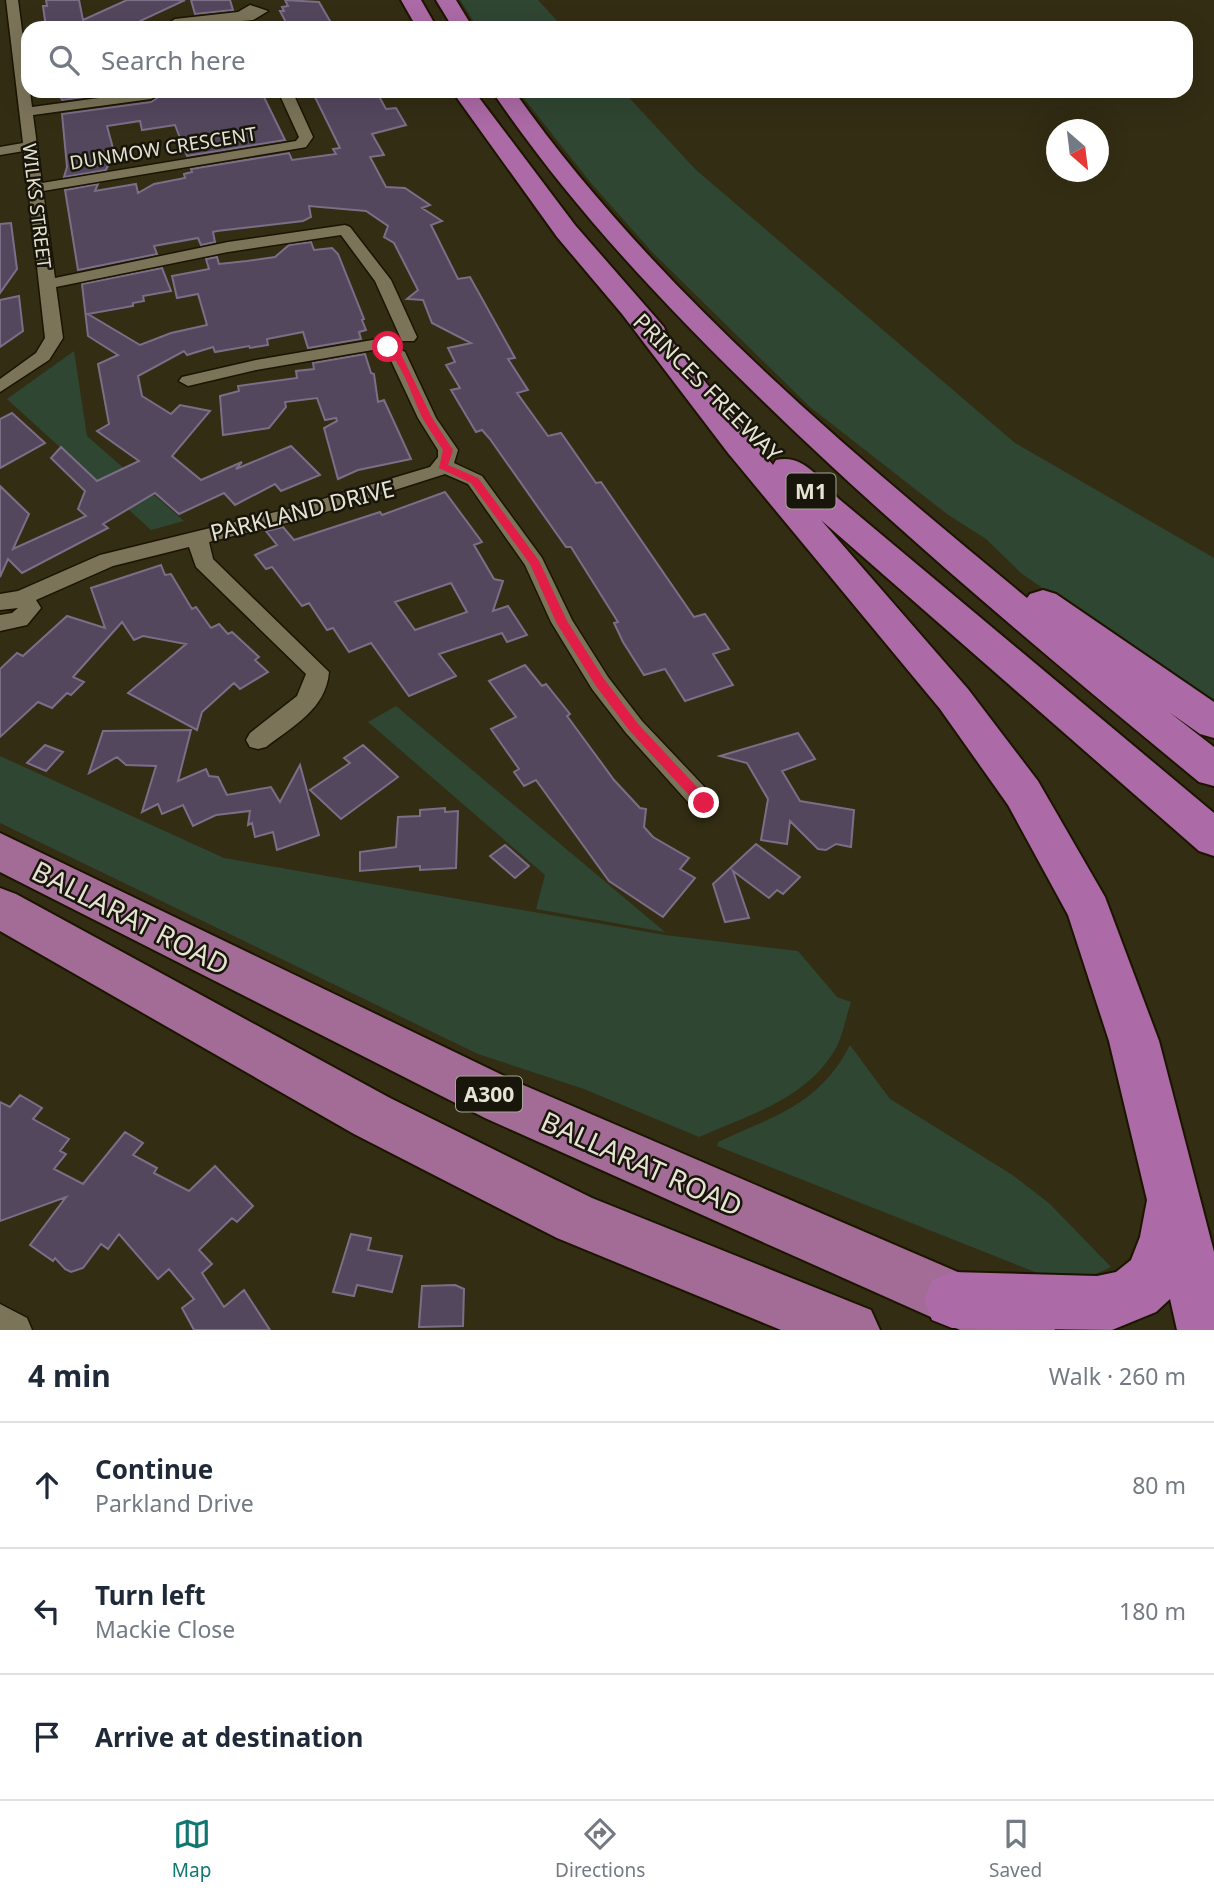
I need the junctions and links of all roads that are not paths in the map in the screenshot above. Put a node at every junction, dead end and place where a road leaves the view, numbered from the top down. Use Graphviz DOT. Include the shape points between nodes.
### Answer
graph roads {
  1 [pos="12,0"];
  2 [pos="411,0"];
  3 [pos="446,0"];
  4 [pos="252,12"];
  5 [pos="188,21"];
  6 [pos="423,21"];
  7 [pos="459,21"];
  8 [pos="21,93"];
  9 [pos="22,98"];
  10 [pos="123,98"];
  11 [pos="288,98"];
  12 [pos="468,98"];
  13 [pos="508,98"];
  14 [pos="25,112"];
  15 [pos="29,146"];
  16 [pos="0,151"];
  17 [pos="36,187"];
  18 [pos="47,284"];
  19 [pos="636,315"];
  20 [pos="398,345"];
  21 [pos="188,381"];
  22 [pos="0,387"];
  23 [pos="786,407"];
  24 [pos="443,466"];
  25 [pos="197,536"];
  26 [pos="9,609"];
  27 [pos="1214,723"];
  28 [pos="258,740"];
  29 [pos="1214,770"];
  30 [pos="704,803"];
  31 [pos="1214,838"];
  32 [pos="0,851"];
  33 [pos="0,908"];
  34 [pos="1168,1183"];
  35 [pos="952,1300"];
  36 [pos="0,1321"];
  37 [pos="15,1330"];
  38 [pos="850,1330"];
  39 [pos="1026,1330"];
  40 [pos="1206,1330"];
  1 -- 8 [label="street, WILKS STREET" via="14,59"];
  2 -- 6 [label="highway"];
  3 -- 7 [label="highway"];
  4 -- 5 [label="street"];
  9 -- 14 [label="street, WILKS STREET"];
  10 -- 14 [label="street"];
  11 -- 17 [label="street, DUNMOW CRESCENT" via="306,137 297,146"];
  12 -- 19 [label="highway, PRINCES FREEWAY / M1" via="566,231"];
  13 -- 23 [label="highway, PRINCES FREEWAY / M1" via="618,237"];
  14 -- 15 [label="street, WILKS STREET"];
  15 -- 16 [label="street"];
  15 -- 17 [label="street, WILKS STREET"];
  17 -- 18 [label="street, WILKS STREET"];
  18 -- 20 [label="street" via="228,247 345,230 383,280 396,313"];
  18 -- 22 [label="street, WILKS STREET" via="53,344"];
  19 -- 31 [label="highway, PRINCES FREEWAY / M1" via="827,507"];
  19 -- 34 [label="highway" via="739,446 954,699 1023,793 1089,911 1134,1041"];
  20 -- 21 [label="street" via="256,365"];
  20 -- 24 [label="street" via="427,418 448,450"];
  23 -- 27 [label="highway" via="1038,599"];
  23 -- 29 [label="highway, PRINCES FREEWAY / M1" via="1039,630"];
  24 -- 25 [label="street, PARKLAND DRIVE" via="430,475 339,503"];
  24 -- 30 [label="street" via="475,480 535,563 562,622 600,682 634,727"];
  25 -- 26 [label="street, PARKLAND DRIVE" via="107,560"];
  25 -- 28 [label="street" via="203,562 318,672 318,685 310,698"];
  32 -- 35 [label="highway, BALLARAT ROAD / A300" via="503,1101"];
  33 -- 38 [label="highway" via="372,1116 564,1213"];
  34 -- 35 [label="highway" via="1170,1216 1158,1265 1131,1298 1085,1307"];
  34 -- 40 [label="highway"];
  35 -- 39 [label="highway, BALLARAT ROAD / A300"];
  36 -- 37 [label="street"];
}
